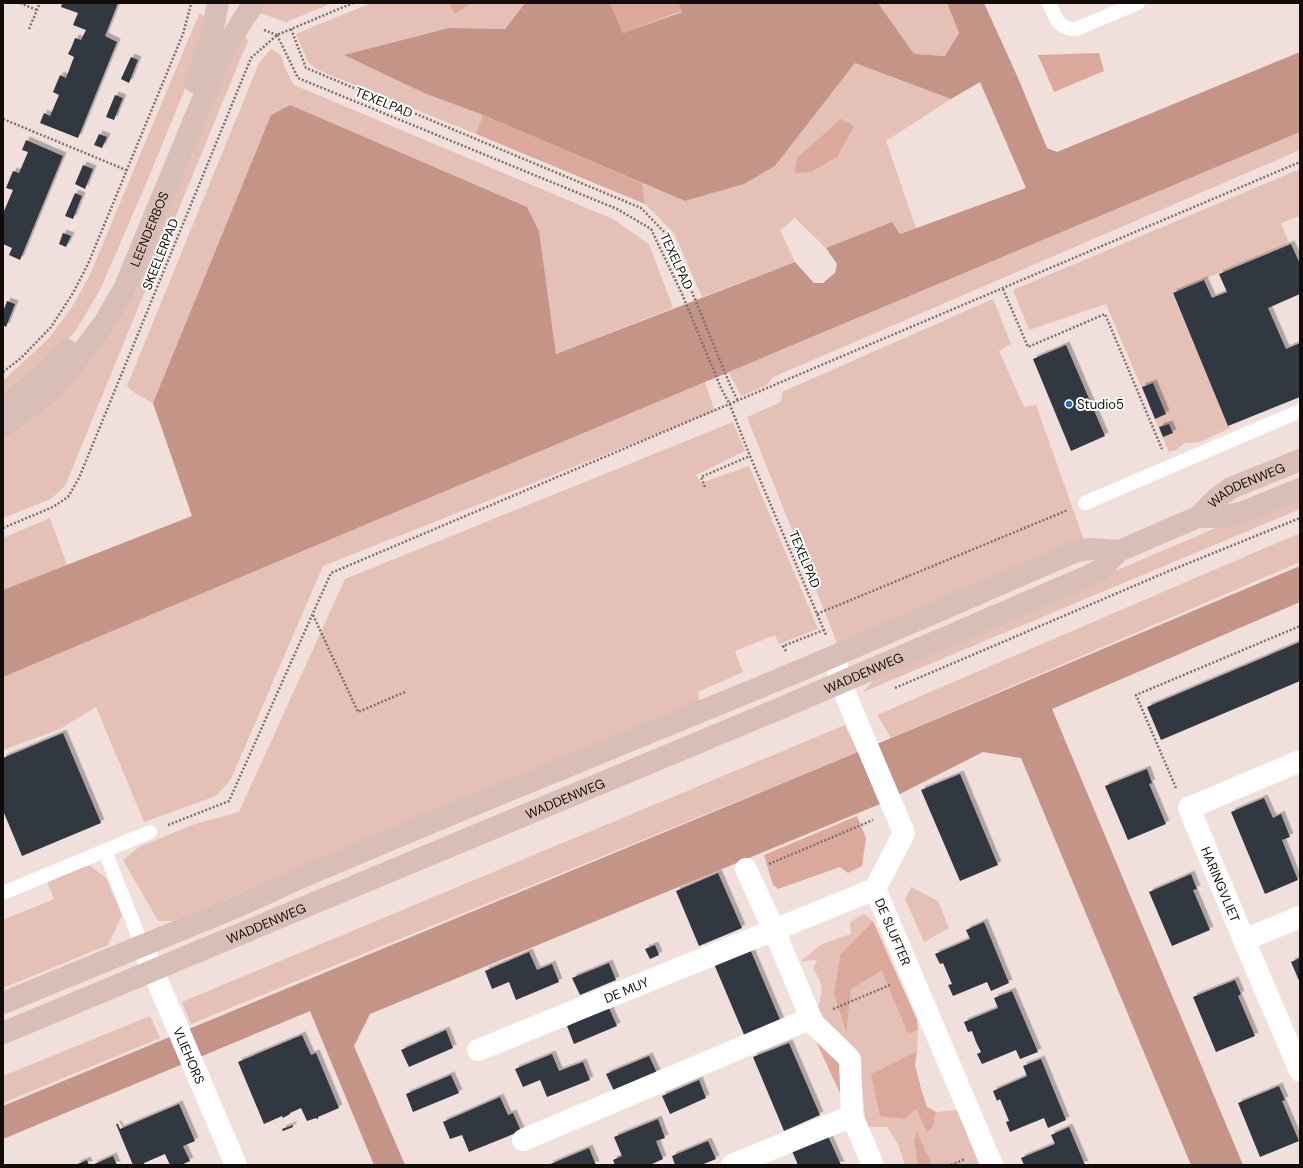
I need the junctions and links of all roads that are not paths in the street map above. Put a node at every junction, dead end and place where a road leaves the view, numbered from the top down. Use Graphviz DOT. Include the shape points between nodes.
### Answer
graph roads {
  1 [pos="218,3"];
  2 [pos="254,3"];
  3 [pos="1049,3"];
  4 [pos="1138,3"];
  5 [pos="3,406"];
  6 [pos="1300,411"];
  7 [pos="3,426"];
  8 [pos="1300,460"];
  9 [pos="1300,489"];
  10 [pos="1085,503"];
  11 [pos="1198,517"];
  12 [pos="1119,551"];
  13 [pos="835,655"];
  14 [pos="840,682"];
  15 [pos="1300,761"];
  16 [pos="150,832"];
  17 [pos="105,851"];
  18 [pos="746,869"];
  19 [pos="875,889"];
  20 [pos="3,894"];
  21 [pos="1300,917"];
  22 [pos="774,930"];
  23 [pos="1244,940"];
  24 [pos="142,945"];
  25 [pos="153,970"];
  26 [pos="3,1003"];
  27 [pos="811,1018"];
  28 [pos="3,1033"];
  29 [pos="478,1050"];
  30 [pos="1300,1071"];
  31 [pos="852,1116"];
  32 [pos="523,1140"];
  33 [pos="236,1165"];
  34 [pos="732,1165"];
  35 [pos="873,1165"];
  36 [pos="992,1165"];
  1 -- 5 [label="street, LEENDERBOS" via="206,56 120,265 100,303 79,336 53,366"];
  2 -- 7 [label="street, LEENDERBOS" via="225,50 209,84 125,287 105,322 47,394"];
  3 -- 4 [label="lane" via="1059,25 1067,29 1076,29"];
  6 -- 10 [label="lane"];
  8 -- 11 [label="street, WADDENWEG" via="1232,488 1217,498"];
  9 -- 11 [label="street, WADDENWEG" via="1243,512 1222,517"];
  11 -- 12 [label="street, WADDENWEG"];
  12 -- 13 [label="street, WADDENWEG" via="1077,552"];
  12 -- 14 [label="street, WADDENWEG" via="1100,570 1088,576"];
  13 -- 14 [label="street, DE SLUFTER"];
  13 -- 24 [label="street, WADDENWEG"];
  14 -- 19 [label="street, DE SLUFTER" via="904,833"];
  14 -- 25 [label="street, WADDENWEG"];
  15 -- 23 [label="street, HARINGVLIET" via="1189,808"];
  16 -- 17 [label="lane"];
  17 -- 20 [label="lane"];
  17 -- 24 [label="lane"];
  18 -- 22 [label="street"];
  19 -- 22 [label="street, DE MUY"];
  19 -- 36 [label="street, DE SLUFTER"];
  21 -- 23 [label="street"];
  22 -- 27 [label="street"];
  22 -- 29 [label="street, DE MUY"];
  23 -- 30 [label="street, HARINGVLIET"];
  24 -- 25 [label="street, VLIEHORS"];
  24 -- 26 [label="street, WADDENWEG"];
  25 -- 28 [label="street, WADDENWEG"];
  25 -- 33 [label="street, VLIEHORS"];
  27 -- 31 [label="street" via="850,1059"];
  27 -- 32 [label="street"];
  31 -- 34 [label="street"];
  31 -- 35 [label="street"];
}
